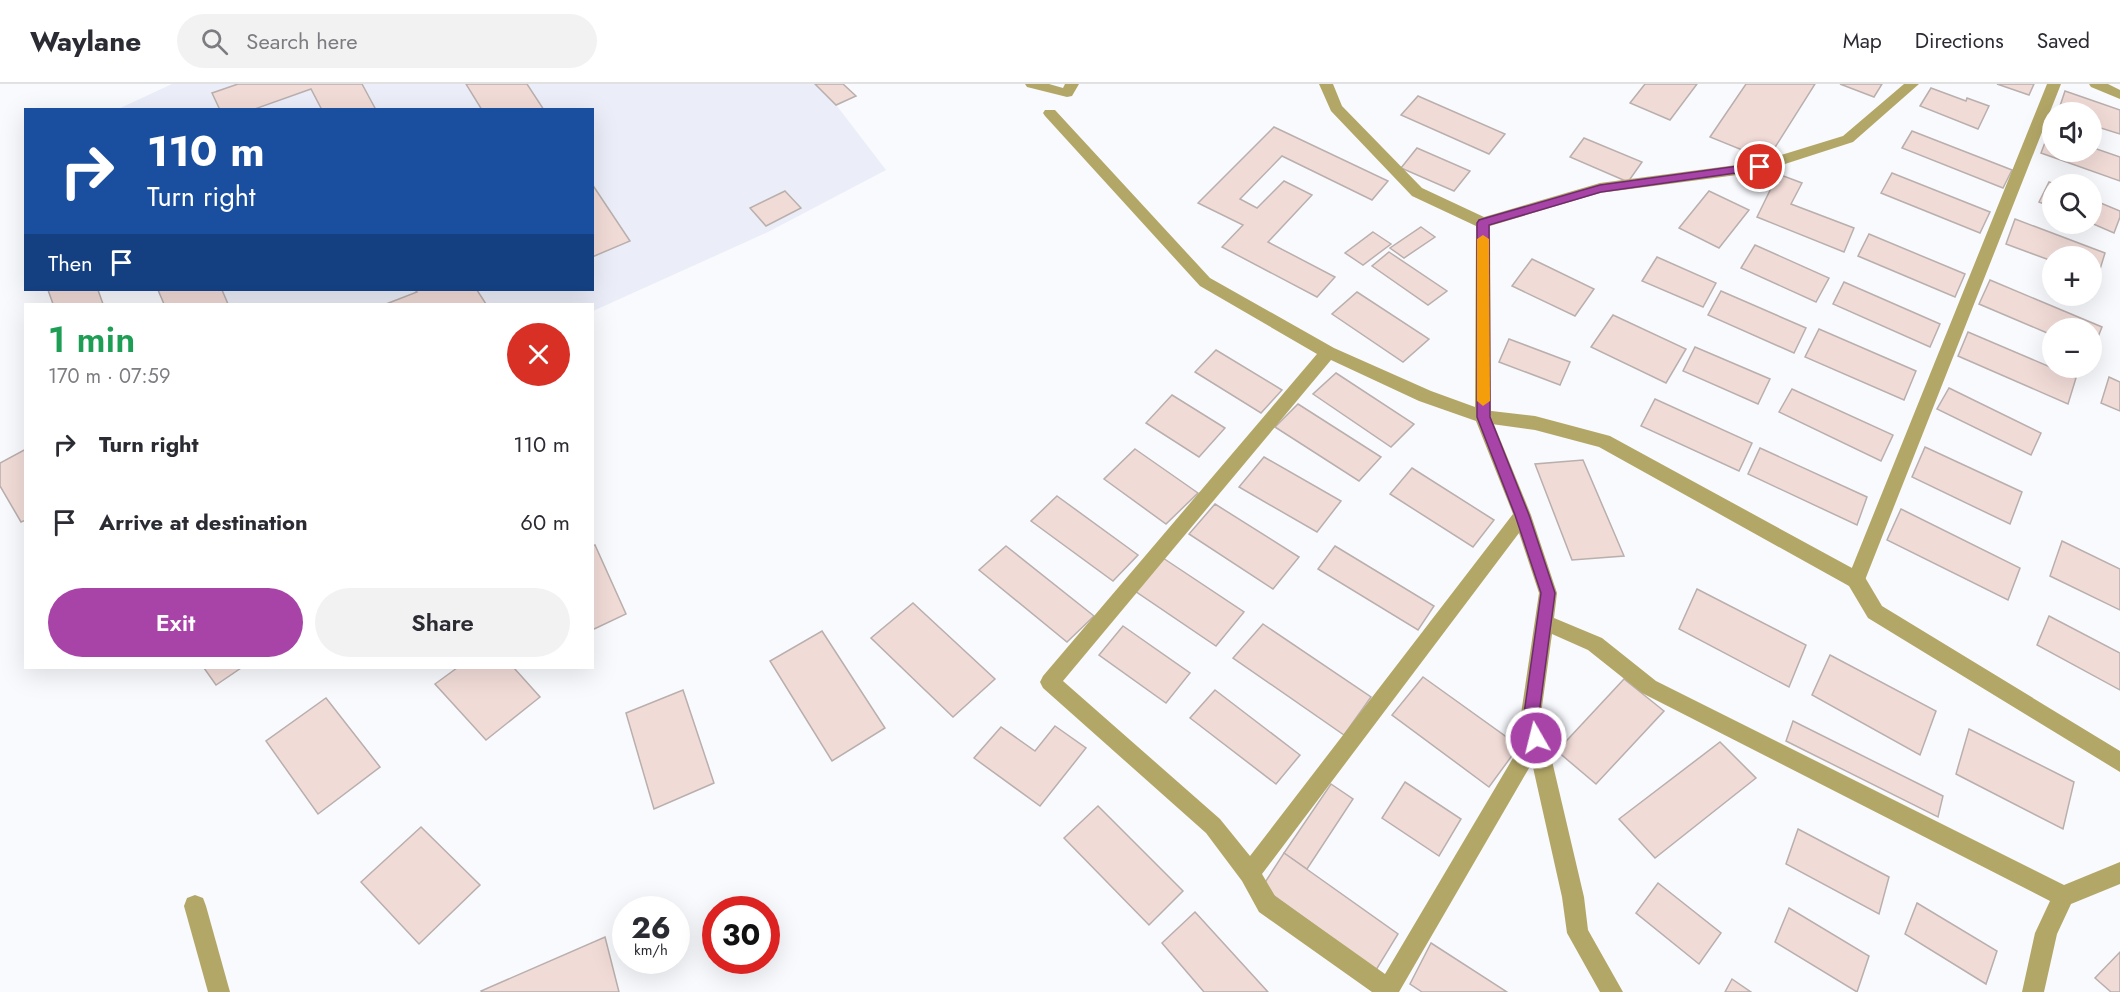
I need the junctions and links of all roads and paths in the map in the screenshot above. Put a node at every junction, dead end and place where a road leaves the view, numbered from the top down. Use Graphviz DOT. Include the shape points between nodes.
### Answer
graph roads {
  1 [pos="1032,84"];
  2 [pos="1072,84"];
  3 [pos="1326,84"];
  4 [pos="1912,84"];
  5 [pos="2054,84"];
  6 [pos="2096,84"];
  7 [pos="2120,95"];
  8 [pos="1050,113"];
  9 [pos="1483,223"];
  10 [pos="1328,352"];
  11 [pos="1483,417"];
  12 [pos="1522,515"];
  13 [pos="1856,580"];
  14 [pos="1544,622"];
  15 [pos="1536,738"];
  16 [pos="2120,762"];
  17 [pos="1250,873"];
  18 [pos="2120,873"];
  19 [pos="2063,896"];
  20 [pos="195,906"];
  21 [pos="219,992"];
  22 [pos="1612,992"];
  23 [pos="2033,992"];
  1 -- 2 [label="street" via="1067,93"];
  3 -- 9 [label="street" via="1336,108 1417,192"];
  4 -- 9 [label="street" via="1848,139 1760,167 1600,189"];
  5 -- 13 [label="street"];
  6 -- 7 [label="street"];
  8 -- 10 [label="street" via="1205,282"];
  9 -- 11 [label="street"];
  10 -- 11 [label="street" via="1425,396"];
  10 -- 17 [label="street" via="1050,682 1213,826"];
  11 -- 12 [label="street"];
  11 -- 13 [label="street" via="1535,423 1604,441"];
  12 -- 14 [label="street" via="1548,593"];
  12 -- 17 [label="street"];
  13 -- 16 [label="street" via="1875,612"];
  14 -- 15 [label="street" via="1531,714"];
  14 -- 19 [label="street" via="1594,644 1649,687"];
  15 -- 17 [label="street" via="1388,990 1267,904"];
  15 -- 22 [label="street" via="1578,933"];
  18 -- 19 [label="street"];
  19 -- 23 [label="street" via="2046,933"];
  20 -- 21 [label="street"];
}
